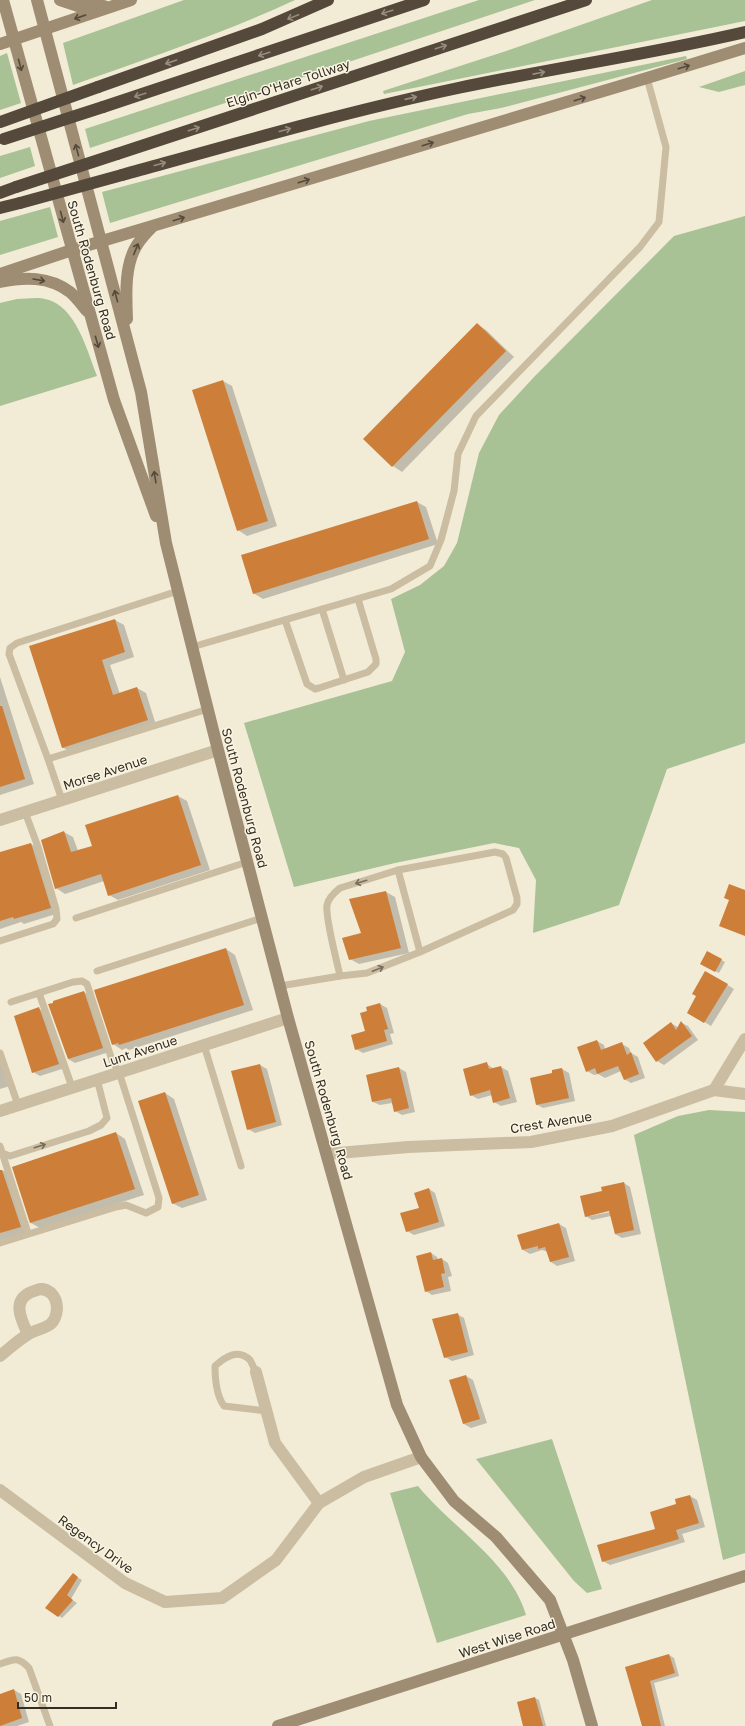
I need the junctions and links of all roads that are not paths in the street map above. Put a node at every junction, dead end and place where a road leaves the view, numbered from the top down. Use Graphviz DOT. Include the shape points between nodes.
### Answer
graph roads {
  1 [pos="3,0"];
  2 [pos="37,0"];
  3 [pos="60,0"];
  4 [pos="130,0"];
  5 [pos="328,0"];
  6 [pos="424,0"];
  7 [pos="586,0"];
  8 [pos="115,6"];
  9 [pos="44,29"];
  10 [pos="745,32"];
  11 [pos="13,39"];
  12 [pos="0,44"];
  13 [pos="745,48"];
  14 [pos="647,78"];
  15 [pos="0,122"];
  16 [pos="2,140"];
  17 [pos="0,193"];
  18 [pos="0,208"];
  19 [pos="152,227"];
  20 [pos="102,242"];
  21 [pos="72,250"];
  22 [pos="0,274"];
  23 [pos="0,282"];
  24 [pos="90,314"];
  25 [pos="128,342"];
  26 [pos="166,543"];
  27 [pos="178,591"];
  28 [pos="358,599"];
  29 [pos="322,610"];
  30 [pos="285,620"];
  31 [pos="192,647"];
  32 [pos="344,680"];
  33 [pos="208,709"];
  34 [pos="218,750"];
  35 [pos="48,759"];
  36 [pos="62,800"];
  37 [pos="25,812"];
  38 [pos="0,820"];
  39 [pos="247,862"];
  40 [pos="398,870"];
  41 [pos="76,918"];
  42 [pos="262,918"];
  43 [pos="0,941"];
  44 [pos="420,952"];
  45 [pos="98,971"];
  46 [pos="340,976"];
  47 [pos="280,986"];
  48 [pos="39,993"];
  49 [pos="11,1002"];
  50 [pos="288,1018"];
  51 [pos="745,1039"];
  52 [pos="204,1045"];
  53 [pos="0,1053"];
  54 [pos="119,1072"];
  55 [pos="97,1079"];
  56 [pos="72,1088"];
  57 [pos="714,1090"];
  58 [pos="745,1094"];
  59 [pos="18,1105"];
  60 [pos="0,1111"];
  61 [pos="0,1146"];
  62 [pos="1,1153"];
  63 [pos="327,1154"];
  64 [pos="240,1166"];
  65 [pos="28,1234"];
  66 [pos="0,1243"];
  67 [pos="28,1334"];
  68 [pos="0,1356"];
  69 [pos="256,1372"];
  70 [pos="266,1411"];
  71 [pos="420,1457"];
  72 [pos="0,1490"];
  73 [pos="320,1502"];
  74 [pos="745,1576"];
  75 [pos="563,1635"];
  76 [pos="0,1664"];
  77 [pos="50,1726"];
  78 [pos="278,1726"];
  79 [pos="592,1726"];
  1 -- 11 [label="street, South Rodenburg Road"];
  2 -- 9 [label="street, South Rodenburg Road"];
  3 -- 8 [label="street" via="78,6"];
  4 -- 8 [label="street"];
  5 -- 15 [label="highway, one-way, bridge" via="262,30"];
  6 -- 16 [label="highway, one-way, bridge"];
  17 -- 7 [label="highway, Elgin-O'Hare Tollway, one-way, bridge"];
  8 -- 9 [label="street, one-way"];
  9 -- 11 [label="street"];
  20 -- 9 [label="street, South Rodenburg Road, one-way"];
  18 -- 10 [label="highway, one-way, bridge" via="359,110"];
  11 -- 12 [label="street"];
  11 -- 21 [label="street, South Rodenburg Road, one-way"];
  14 -- 13 [label="street, one-way"];
  19 -- 14 [label="street, one-way"];
  14 -- 28 [label="lane" via="666,147 659,222 640,247 476,416 458,454 454,491 441,540 430,566 390,589"];
  19 -- 20 [label="street"];
  25 -- 19 [label="street, one-way" via="126,284 138,243"];
  20 -- 21 [label="street"];
  25 -- 20 [label="street, South Rodenburg Road, one-way"];
  21 -- 22 [label="street"];
  21 -- 24 [label="street, South Rodenburg Road"];
  23 -- 24 [label="street, one-way" via="35,278 58,284 71,293"];
  24 -- 26 [label="street, South Rodenburg Road, one-way" via="114,400"];
  26 -- 25 [label="street, South Rodenburg Road, one-way" via="141,392"];
  26 -- 27 [label="street, South Rodenburg Road"];
  27 -- 31 [label="street, South Rodenburg Road"];
  27 -- 35 [label="lane" via="17,643 10,648 9,654"];
  28 -- 29 [label="lane"];
  28 -- 32 [label="lane" via="376,664 368,672"];
  29 -- 30 [label="lane"];
  29 -- 32 [label="lane"];
  30 -- 31 [label="lane"];
  30 -- 32 [label="lane" via="308,684 315,689"];
  31 -- 33 [label="street, South Rodenburg Road"];
  33 -- 34 [label="street, South Rodenburg Road"];
  33 -- 35 [label="lane"];
  34 -- 36 [label="street, Morse Avenue"];
  34 -- 39 [label="street, South Rodenburg Road"];
  35 -- 36 [label="lane"];
  36 -- 37 [label="street, Morse Avenue"];
  37 -- 38 [label="street, Morse Avenue"];
  37 -- 43 [label="lane" via="38,847 57,919 53,924"];
  39 -- 41 [label="lane"];
  39 -- 42 [label="street, South Rodenburg Road"];
  40 -- 44 [label="lane"];
  40 -- 44 [label="lane" via="495,852 503,854 506,858 517,898 513,910"];
  40 -- 46 [label="lane, one-way" via="340,888 327,905"];
  42 -- 45 [label="lane"];
  42 -- 47 [label="street, South Rodenburg Road"];
  46 -- 44 [label="lane, one-way" via="368,973"];
  46 -- 47 [label="lane"];
  47 -- 50 [label="street, South Rodenburg Road"];
  48 -- 49 [label="lane"];
  48 -- 54 [label="lane" via="73,982 82,981 87,984 112,1060"];
  48 -- 56 [label="lane"];
  50 -- 52 [label="street, Lunt Avenue"];
  50 -- 63 [label="street, South Rodenburg Road"];
  51 -- 57 [label="street"];
  52 -- 54 [label="street, Lunt Avenue"];
  52 -- 64 [label="lane"];
  53 -- 59 [label="lane"];
  54 -- 55 [label="street, Lunt Avenue"];
  54 -- 65 [label="lane" via="159,1198 158,1207 146,1213 126,1205 116,1207"];
  55 -- 56 [label="street, Lunt Avenue"];
  62 -- 55 [label="lane, one-way" via="10,1156 101,1125 107,1118"];
  56 -- 59 [label="street, Lunt Avenue"];
  57 -- 58 [label="street"];
  57 -- 63 [label="street, Crest Avenue" via="612,1126 531,1142 408,1147"];
  59 -- 60 [label="street, Lunt Avenue"];
  61 -- 62 [label="lane"];
  62 -- 65 [label="lane"];
  63 -- 71 [label="street, South Rodenburg Road" via="397,1405"];
  65 -- 66 [label="lane"];
  67 -- 68 [label="street"];
  69 -- 70 [label="street"];
  69 -- 70 [label="lane" via="250,1360 240,1355 227,1356 215,1366 220,1400 224,1406"];
  70 -- 73 [label="street" via="275,1444"];
  71 -- 73 [label="street, Regency Drive" via="364,1478"];
  71 -- 75 [label="street, South Rodenburg Road" via="454,1501 496,1537 550,1600"];
  72 -- 73 [label="street, Regency Drive" via="124,1583 165,1602 222,1598 276,1560"];
  74 -- 75 [label="street, West Wise Road"];
  75 -- 78 [label="street, West Wise Road"];
  75 -- 79 [label="street, South Rodenburg Road"];
  76 -- 77 [label="lane" via="15,1659 22,1661 29,1668"];
}
